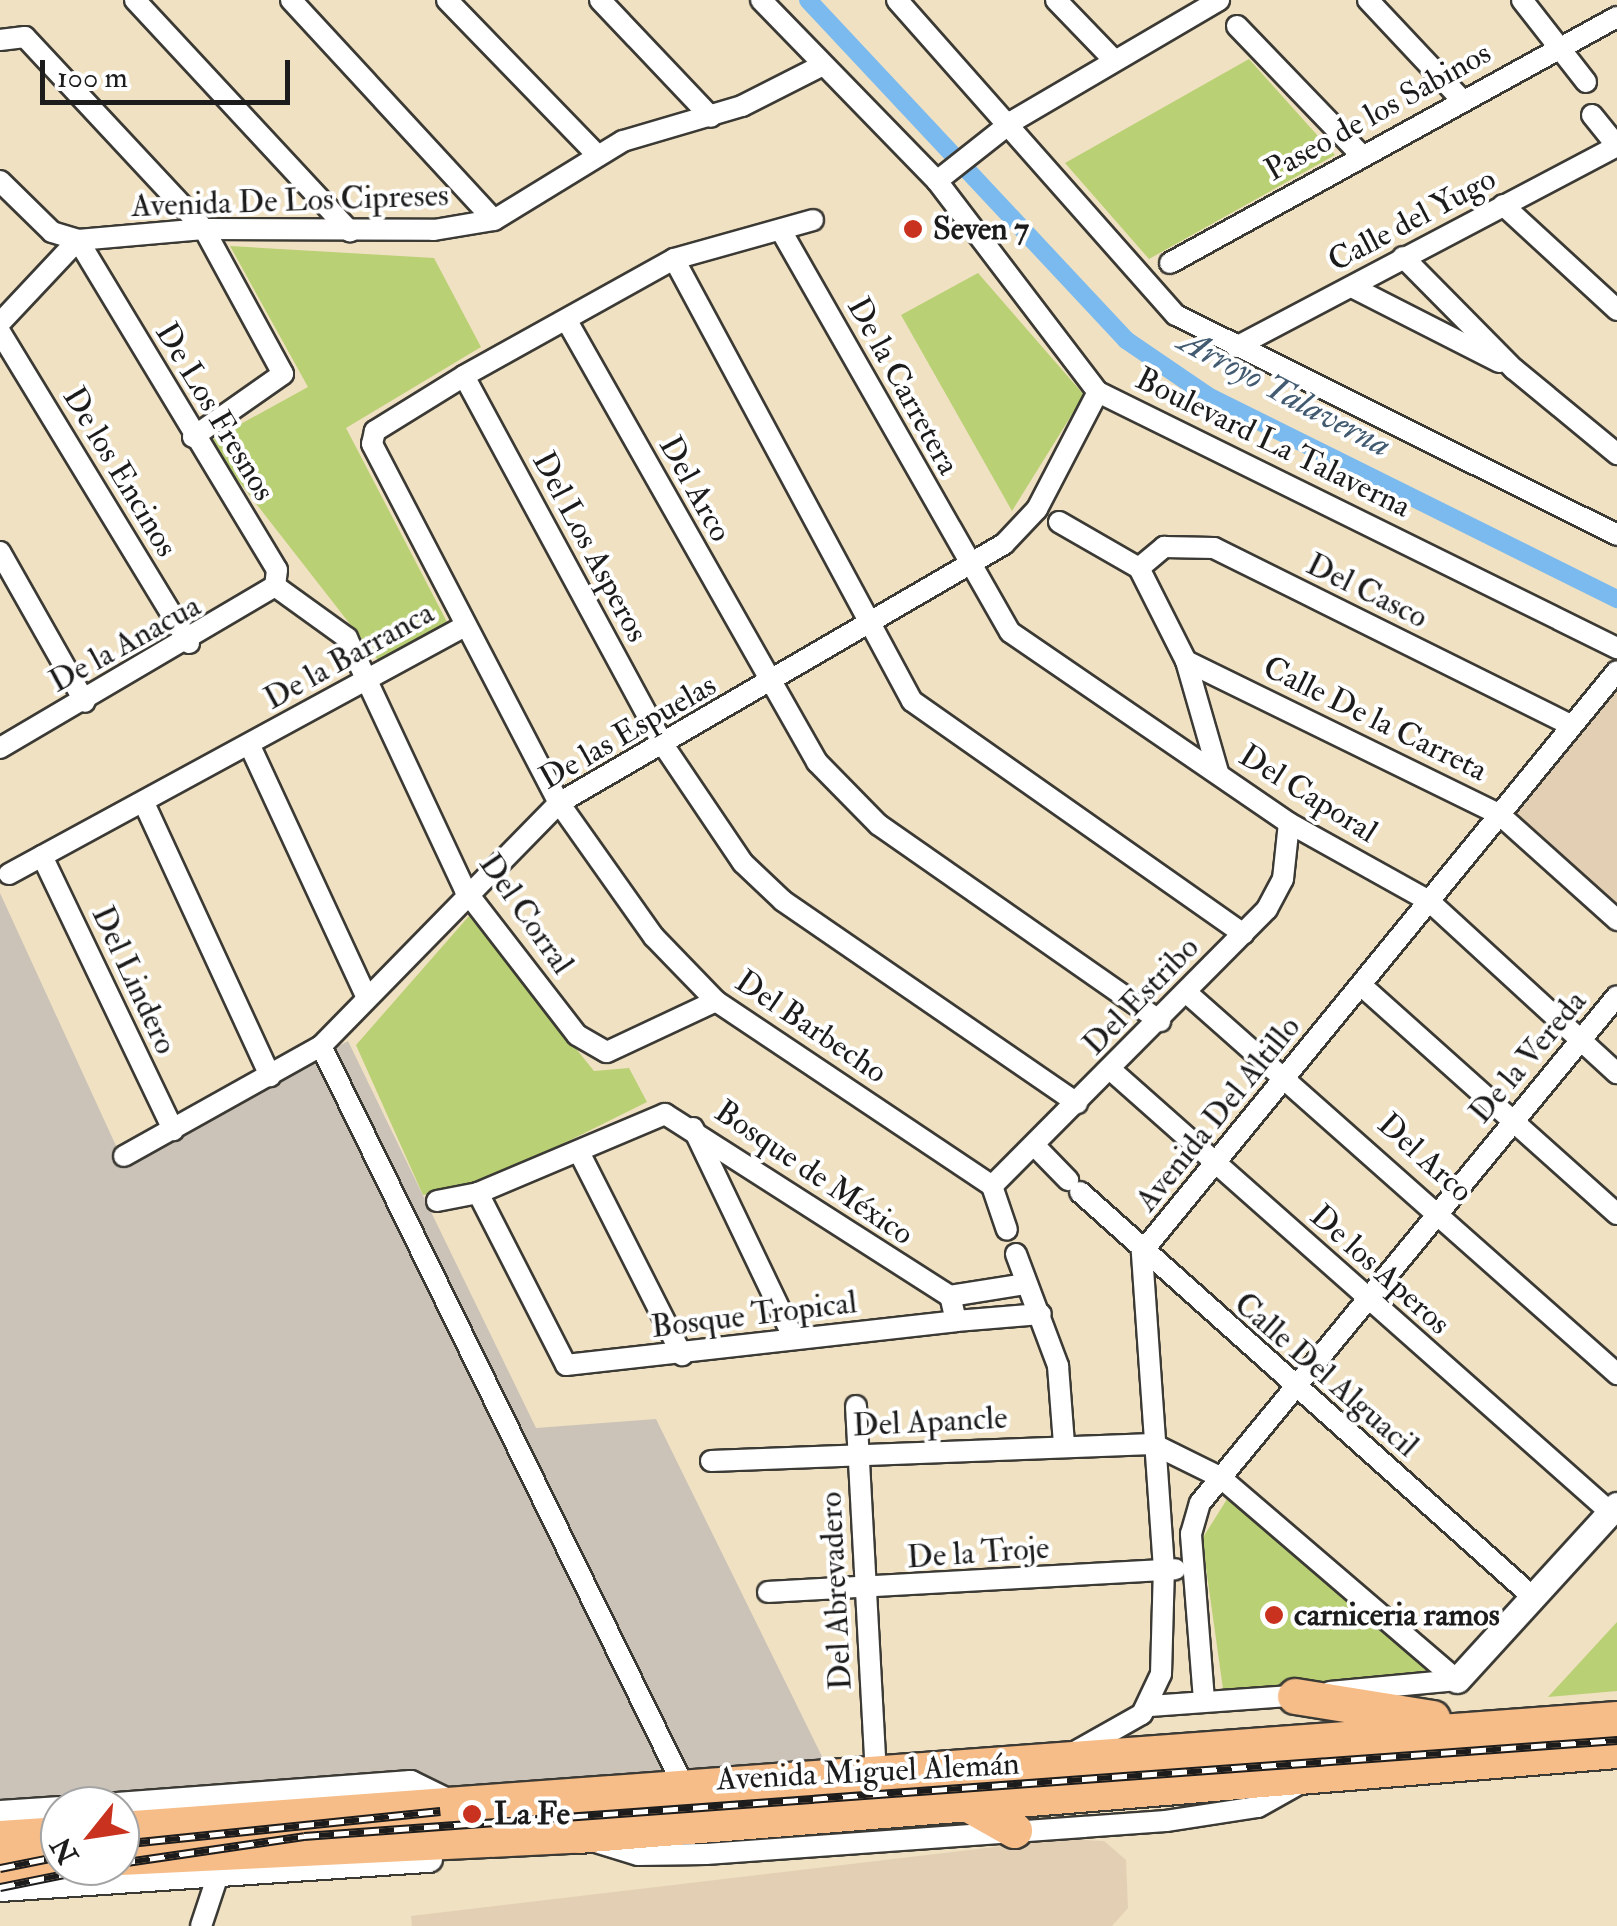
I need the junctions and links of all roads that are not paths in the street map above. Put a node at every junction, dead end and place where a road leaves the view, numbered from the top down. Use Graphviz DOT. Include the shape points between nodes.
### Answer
graph roads {
  1 [pos="135,0"];
  2 [pos="291,0"];
  3 [pos="448,0"];
  4 [pos="600,0"];
  5 [pos="761,0"];
  6 [pos="898,0"];
  7 [pos="1056,0"];
  8 [pos="1368,0"];
  9 [pos="1522,0"];
  10 [pos="1215,1"];
  11 [pos="1617,17"];
  12 [pos="1237,26"];
  13 [pos="4,38"];
  14 [pos="1566,45"];
  15 [pos="1114,60"];
  16 [pos="821,66"];
  17 [pos="1586,82"];
  18 [pos="1461,99"];
  19 [pos="1592,114"];
  20 [pos="710,117"];
  21 [pos="1005,128"];
  22 [pos="1617,146"];
  23 [pos="1360,154"];
  24 [pos="597,155"];
  25 [pos="944,176"];
  26 [pos="0,180"];
  27 [pos="1504,205"];
  28 [pos="494,220"];
  29 [pos="813,220"];
  30 [pos="204,229"];
  31 [pos="350,231"];
  32 [pos="783,234"];
  33 [pos="78,240"];
  34 [pos="1403,257"];
  35 [pos="674,258"];
  36 [pos="1170,264"];
  37 [pos="1352,288"];
  38 [pos="1617,310"];
  39 [pos="567,321"];
  40 [pos="0,323"];
  41 [pos="0,332"];
  42 [pos="1236,347"];
  43 [pos="1514,369"];
  44 [pos="464,376"];
  45 [pos="1098,392"];
  46 [pos="193,437"];
  47 [pos="1617,454"];
  48 [pos="1060,522"];
  49 [pos="1617,535"];
  50 [pos="0,552"];
  51 [pos="970,568"];
  52 [pos="1139,568"];
  53 [pos="275,586"];
  54 [pos="463,626"];
  55 [pos="868,626"];
  56 [pos="189,644"];
  57 [pos="1617,648"];
  58 [pos="1186,662"];
  59 [pos="1617,671"];
  60 [pos="365,680"];
  61 [pos="770,686"];
  62 [pos="85,702"];
  63 [pos="1568,724"];
  64 [pos="250,746"];
  65 [pos="664,746"];
  66 [pos="0,748"];
  67 [pos="1218,772"];
  68 [pos="144,802"];
  69 [pos="559,803"];
  70 [pos="1499,814"];
  71 [pos="1289,823"];
  72 [pos="42,856"];
  73 [pos="10,874"];
  74 [pos="466,890"];
  75 [pos="1429,901"];
  76 [pos="1617,920"];
  77 [pos="1243,934"];
  78 [pos="1362,986"];
  79 [pos="1188,993"];
  80 [pos="366,996"];
  81 [pos="1617,996"];
  82 [pos="716,1002"];
  83 [pos="1160,1020"];
  84 [pos="1582,1042"];
  85 [pos="320,1046"];
  86 [pos="1112,1070"];
  87 [pos="1617,1072"];
  88 [pos="1287,1075"];
  89 [pos="270,1076"];
  90 [pos="1077,1104"];
  91 [pos="1514,1122"];
  92 [pos="692,1126"];
  93 [pos="172,1130"];
  94 [pos="1034,1145"];
  95 [pos="579,1152"];
  96 [pos="124,1156"];
  97 [pos="1216,1163"];
  98 [pos="992,1186"];
  99 [pos="478,1193"];
  100 [pos="437,1200"];
  101 [pos="1440,1211"];
  102 [pos="1617,1214"];
  103 [pos="1008,1230"];
  104 [pos="1142,1252"];
  105 [pos="1016,1254"];
  106 [pos="1026,1284"];
  107 [pos="950,1296"];
  108 [pos="1368,1300"];
  109 [pos="1041,1314"];
  110 [pos="956,1320"];
  111 [pos="794,1338"];
  112 [pos="682,1354"];
  113 [pos="1617,1374"];
  114 [pos="1295,1389"];
  115 [pos="856,1406"];
  116 [pos="1064,1444"];
  117 [pos="1153,1444"];
  118 [pos="859,1456"];
  119 [pos="711,1461"];
  120 [pos="1220,1477"];
  121 [pos="1614,1508"];
  122 [pos="1164,1569"];
  123 [pos="1192,1569"];
  124 [pos="866,1591"];
  125 [pos="768,1592"];
  126 [pos="1535,1599"];
  127 [pos="1458,1680"];
  128 [pos="1295,1696"];
  129 [pos="1204,1700"];
  130 [pos="1150,1706"];
  131 [pos="1617,1719"];
  132 [pos="1487,1727"];
  133 [pos="1617,1750"];
  134 [pos="1061,1760"];
  135 [pos="1322,1771"];
  136 [pos="876,1772"];
  137 [pos="682,1783"];
  138 [pos="961,1800"];
  139 [pos="140,1803"];
  140 [pos="455,1804"];
  141 [pos="40,1823"];
  142 [pos="140,1828"];
  143 [pos="1014,1830"];
  144 [pos="542,1834"];
  145 [pos="578,1835"];
  146 [pos="40,1840"];
  147 [pos="1,1851"];
  148 [pos="140,1856"];
  149 [pos="40,1858"];
  150 [pos="218,1875"];
  151 [pos="200,1926"];
  1 -- 31 [label="street"];
  2 -- 28 [label="street"];
  3 -- 24 [label="street"];
  4 -- 20 [label="street"];
  5 -- 16 [label="street, Boulevard La Talaverna"];
  6 -- 21 [label="street"];
  7 -- 15 [label="street"];
  8 -- 18 [label="street"];
  9 -- 14 [label="street"];
  10 -- 15 [label="street"];
  11 -- 14 [label="street, Paseo de los Sabinos"];
  12 -- 23 [label="street"];
  13 -- 30 [label="street" via="25,37"];
  14 -- 17 [label="street"];
  14 -- 18 [label="street, Paseo de los Sabinos"];
  15 -- 21 [label="street"];
  16 -- 20 [label="street, Avenida De Los Cipreses"];
  16 -- 25 [label="street, Boulevard La Talaverna"];
  18 -- 23 [label="street, Paseo de los Sabinos"];
  19 -- 22 [label="street"];
  20 -- 24 [label="street, Avenida De Los Cipreses"];
  21 -- 25 [label="street"];
  21 -- 42 [label="street" via="1176,315"];
  22 -- 27 [label="street, Calle del Yugo"];
  23 -- 36 [label="street, Paseo de los Sabinos"];
  24 -- 28 [label="street, Avenida De Los Cipreses"];
  25 -- 45 [label="street, Boulevard La Talaverna"];
  26 -- 33 [label="street, De Los Fresnos" via="52,232"];
  27 -- 34 [label="street, Calle del Yugo"];
  27 -- 38 [label="street"];
  28 -- 31 [label="street, Avenida De Los Cipreses"];
  29 -- 32 [label="street, De la Barranca"];
  30 -- 31 [label="street, Avenida De Los Cipreses"];
  30 -- 33 [label="street, Avenida De Los Cipreses"];
  30 -- 46 [label="street" via="283,377"];
  32 -- 35 [label="street, De la Barranca"];
  32 -- 51 [label="street, De la Carretera"];
  33 -- 40 [label="street"];
  33 -- 46 [label="street, De Los Fresnos"];
  34 -- 37 [label="street, Calle del Yugo"];
  34 -- 43 [label="street"];
  35 -- 39 [label="street, De la Barranca"];
  35 -- 55 [label="street"];
  37 -- 42 [label="street, Calle del Yugo"];
  37 -- 43 [label="street"];
  39 -- 44 [label="street, De la Barranca"];
  39 -- 61 [label="street, Del Arco"];
  41 -- 56 [label="street, De los Encinos"];
  42 -- 49 [label="street"];
  43 -- 47 [label="street"];
  44 -- 54 [label="street, De la Barranca" via="371,438"];
  44 -- 65 [label="street, Del Los Asperos"];
  45 -- 51 [label="street, De las Espuelas" via="1038,508"];
  45 -- 57 [label="street, Boulevard La Talaverna"];
  46 -- 53 [label="street, De Los Fresnos" via="277,570"];
  48 -- 52 [label="street"];
  50 -- 62 [label="street"];
  51 -- 55 [label="street, De las Espuelas"];
  51 -- 67 [label="street, Del Caporal" via="1010,632"];
  52 -- 58 [label="street"];
  52 -- 63 [label="street, Del Casco" via="1164,547 1214,548"];
  53 -- 56 [label="street, De la Anacua"];
  53 -- 60 [label="street" via="336,625"];
  54 -- 60 [label="street, De la Barranca"];
  54 -- 69 [label="street, Del Barbecho"];
  55 -- 61 [label="street, De las Espuelas"];
  55 -- 77 [label="street" via="930,720"];
  56 -- 62 [label="street, De la Anacua"];
  58 -- 67 [label="street"];
  58 -- 70 [label="street, Calle De la Carreta"];
  59 -- 63 [label="street, Avenida Del Altillo"];
  60 -- 64 [label="street, De la Barranca"];
  60 -- 74 [label="street, Del Corral"];
  61 -- 65 [label="street, De las Espuelas"];
  61 -- 83 [label="street" via="817,762 879,824"];
  62 -- 66 [label="street, De la Anacua"];
  63 -- 70 [label="street, Avenida Del Altillo"];
  64 -- 68 [label="street, De la Barranca"];
  64 -- 80 [label="street"];
  65 -- 69 [label="street, De las Espuelas"];
  65 -- 90 [label="street" via="720,833 783,901"];
  67 -- 71 [label="street, Del Caporal"];
  68 -- 72 [label="street, De la Barranca"];
  68 -- 89 [label="street"];
  69 -- 74 [label="street, De las Espuelas"];
  69 -- 82 [label="street, Del Barbecho" via="632,908"];
  70 -- 75 [label="street, Avenida Del Altillo"];
  70 -- 76 [label="street, Calle De la Carreta"];
  71 -- 75 [label="street, Del Caporal"];
  71 -- 77 [label="street, Del Estribo" via="1284,879"];
  72 -- 73 [label="street, De la Barranca"];
  72 -- 93 [label="street, Del Lindero"];
  74 -- 80 [label="street, De las Espuelas"];
  74 -- 82 [label="street, Del Corral" via="599,1053"];
  75 -- 78 [label="street, Avenida Del Altillo"];
  75 -- 84 [label="street, Del Caporal"];
  77 -- 79 [label="street, Del Estribo"];
  78 -- 88 [label="street, Avenida Del Altillo"];
  78 -- 91 [label="street"];
  79 -- 83 [label="street, Del Estribo"];
  79 -- 88 [label="street, Del Arco"];
  80 -- 85 [label="street, De las Espuelas"];
  81 -- 84 [label="street, De la Vereda"];
  82 -- 98 [label="street, Del Barbecho"];
  83 -- 86 [label="street, Del Estribo"];
  84 -- 87 [label="street, Del Caporal"];
  84 -- 91 [label="street, De la Vereda"];
  85 -- 89 [label="street, De las Espuelas"];
  85 -- 137 [label="street"];
  86 -- 90 [label="street, Del Estribo"];
  86 -- 97 [label="street, De los Aperos"];
  88 -- 97 [label="street, Avenida Del Altillo"];
  88 -- 101 [label="street, Del Arco"];
  89 -- 93 [label="street, De las Espuelas"];
  90 -- 94 [label="street, Del Estribo"];
  91 -- 101 [label="street, De la Vereda"];
  91 -- 102 [label="street"];
  92 -- 95 [label="street, Bosque de México" via="653,1116"];
  92 -- 107 [label="street, Bosque de México"];
  92 -- 111 [label="street"];
  93 -- 96 [label="street, De las Espuelas"];
  94 -- 98 [label="street, Del Estribo"];
  94 -- 104 [label="street, Calle Del Alguacil"];
  95 -- 99 [label="street, Bosque de México"];
  95 -- 112 [label="street"];
  97 -- 104 [label="street, Avenida Del Altillo"];
  97 -- 108 [label="street, De los Aperos"];
  98 -- 103 [label="street"];
  99 -- 100 [label="street, Bosque de México"];
  99 -- 112 [label="street, Bosque Tropical" via="561,1360 580,1366"];
  101 -- 108 [label="street, De la Vereda"];
  101 -- 113 [label="street, Del Arco"];
  104 -- 114 [label="street, Calle Del Alguacil"];
  104 -- 117 [label="street, Avenida Del Altillo"];
  105 -- 106 [label="street"];
  106 -- 107 [label="street"];
  106 -- 109 [label="street"];
  107 -- 110 [label="street"];
  108 -- 114 [label="street, De la Vereda"];
  108 -- 121 [label="street, De los Aperos"];
  109 -- 110 [label="street, Bosque Tropical"];
  109 -- 116 [label="street" via="1058,1366"];
  110 -- 111 [label="street, Bosque Tropical"];
  111 -- 112 [label="street, Bosque Tropical"];
  114 -- 120 [label="street, De la Vereda"];
  114 -- 126 [label="street, Calle Del Alguacil"];
  115 -- 118 [label="street, Del Abrevadero"];
  116 -- 117 [label="street, Del Apancle"];
  116 -- 118 [label="street, Del Apancle"];
  117 -- 120 [label="street"];
  117 -- 122 [label="street, Avenida Del Altillo"];
  118 -- 119 [label="street, Del Apancle"];
  118 -- 124 [label="street, Del Abrevadero"];
  120 -- 123 [label="street, De la Vereda" via="1194,1514"];
  120 -- 127 [label="street"];
  121 -- 126 [label="street"];
  122 -- 123 [label="street, De la Troje"];
  122 -- 124 [label="street, De la Troje"];
  122 -- 130 [label="street, Avenida Del Altillo" via="1161,1674"];
  123 -- 129 [label="street, De la Vereda"];
  124 -- 125 [label="street, De la Troje"];
  124 -- 136 [label="street, Del Abrevadero"];
  126 -- 127 [label="street"];
  127 -- 128 [label="street"];
  128 -- 129 [label="street"];
  128 -- 132 [label="highway"];
  129 -- 130 [label="street"];
  130 -- 134 [label="street"];
  131 -- 132 [label="highway, Avenida Miguel Alemán"];
  132 -- 134 [label="highway, Avenida Miguel Alemán"];
  133 -- 135 [label="highway, Avenida Miguel Alemán"];
  134 -- 136 [label="highway, Avenida Miguel Alemán"];
  135 -- 138 [label="highway, Avenida Miguel Alemán"];
  135 -- 143 [label="street" via="1258,1807"];
  136 -- 137 [label="highway, Avenida Miguel Alemán"];
  137 -- 140 [label="highway, Avenida Miguel Alemán"];
  138 -- 143 [label="highway"];
  138 -- 145 [label="highway, Avenida Miguel Alemán"];
  139 -- 140 [label="street" via="410,1783"];
  140 -- 142 [label="highway, Avenida Miguel Alemán"];
  141 -- 147 [label="street"];
  143 -- 145 [label="street" via="638,1854"];
  144 -- 145 [label="highway, Avenida Miguel Alemán"];
  144 -- 148 [label="highway, Avenida Miguel Alemán"];
  144 -- 150 [label="street" via="466,1856"];
  146 -- 147 [label="highway"];
  147 -- 149 [label="highway"];
  147 -- 150 [label="street"];
  150 -- 151 [label="street"];
}
